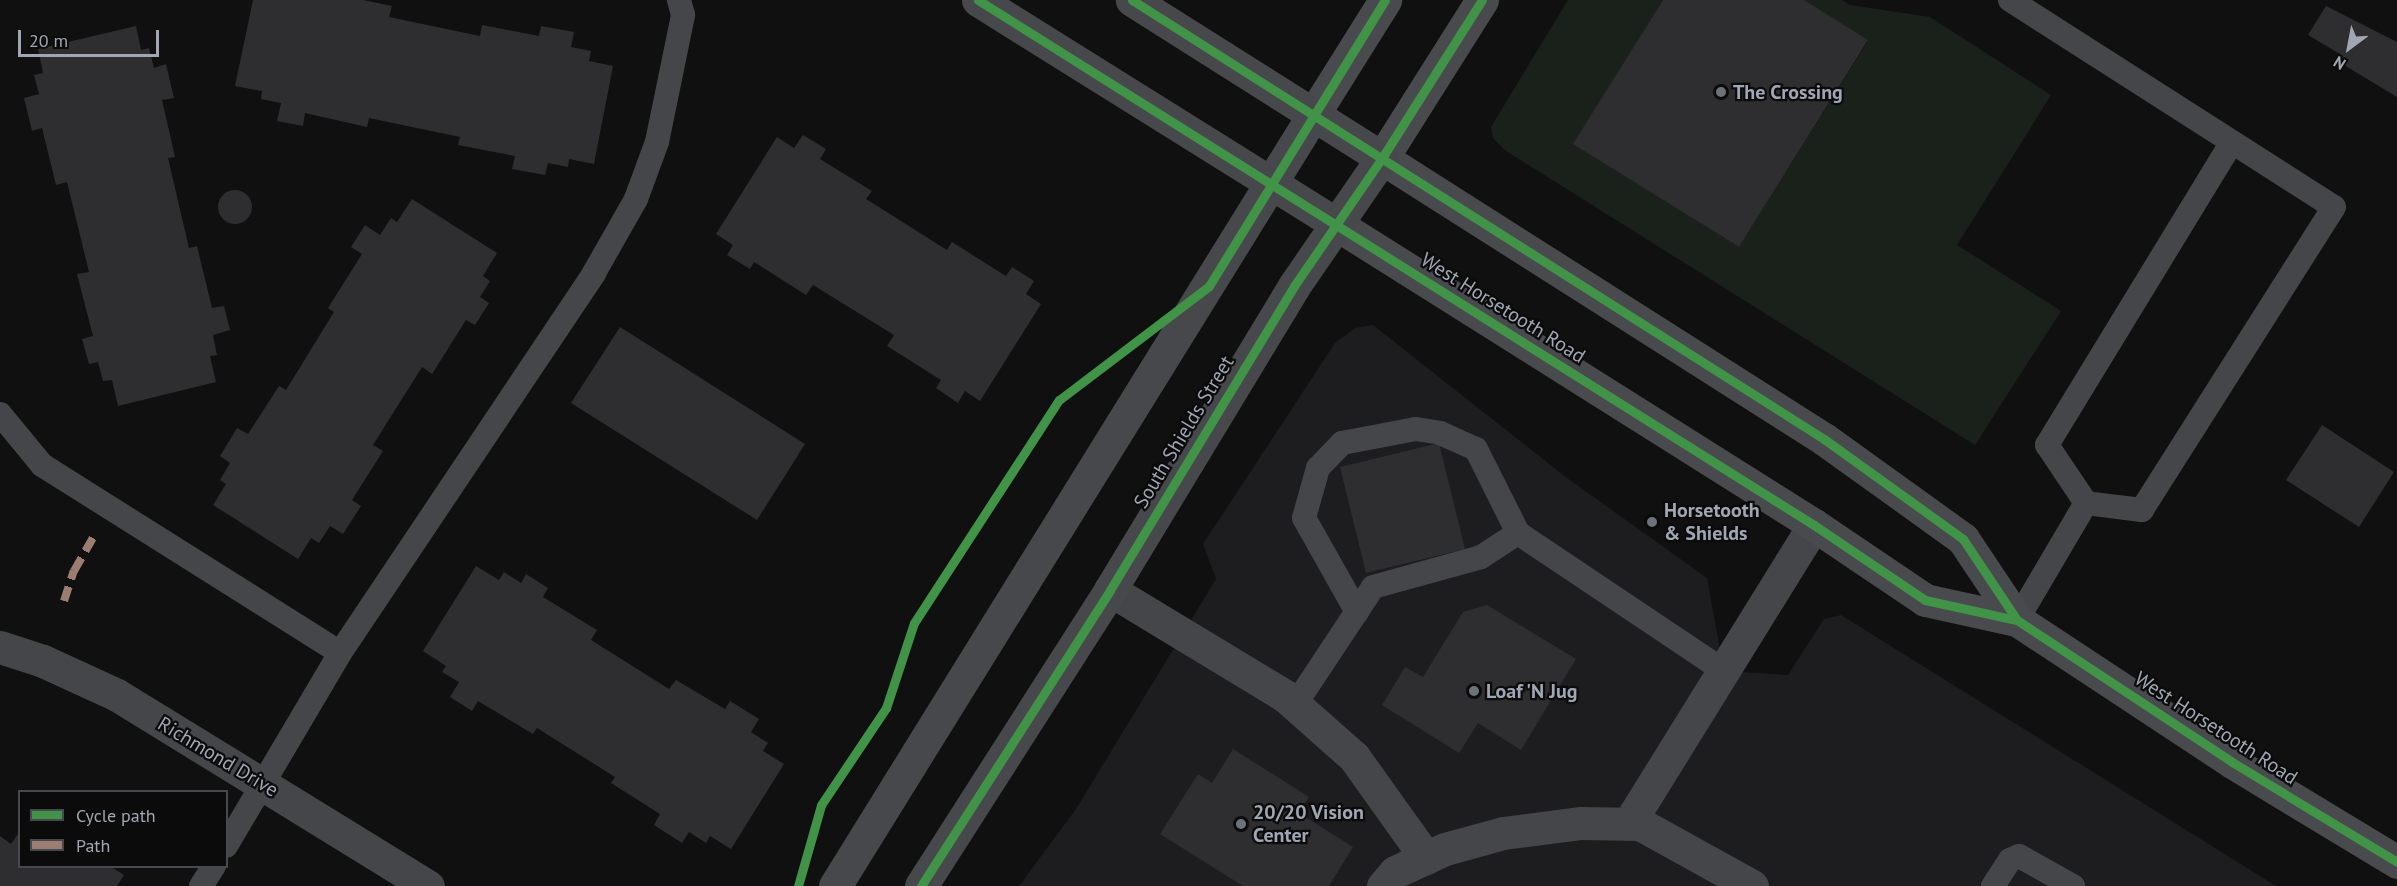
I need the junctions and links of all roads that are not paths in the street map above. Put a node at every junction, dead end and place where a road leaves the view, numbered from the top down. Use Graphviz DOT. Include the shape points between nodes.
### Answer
graph roads {
  1 [pos="679,0"];
  2 [pos="978,0"];
  3 [pos="1132,0"];
  4 [pos="1385,0"];
  5 [pos="1482,0"];
  6 [pos="2010,0"];
  7 [pos="1313,115"];
  8 [pos="2232,142"];
  9 [pos="1382,159"];
  10 [pos="1272,186"];
  11 [pos="1336,224"];
  12 [pos="0,414"];
  13 [pos="2086,503"];
  14 [pos="1814,525"];
  15 [pos="1518,533"];
  16 [pos="1110,590"];
  17 [pos="1357,612"];
  18 [pos="2017,620"];
  19 [pos="0,646"];
  20 [pos="340,653"];
  21 [pos="1724,671"];
  22 [pos="1295,705"];
  23 [pos="265,786"];
  24 [pos="1629,823"];
  25 [pos="228,843"];
  26 [pos="1425,858"];
  27 [pos="2397,862"];
  28 [pos="213,868"];
  29 [pos="418,883"];
  30 [pos="201,886"];
  31 [pos="835,886"];
  32 [pos="921,886"];
  33 [pos="1383,886"];
  34 [pos="1752,886"];
  35 [pos="1993,886"];
  36 [pos="2073,886"];
  1 -- 20 [label="lane" via="683,15 657,142 636,199 594,273"];
  2 -- 10 [label="main road, West Horsetooth Road"];
  3 -- 7 [label="main road, West Horsetooth Road"];
  4 -- 7 [label="main road"];
  5 -- 9 [label="main road, South Shields Street"];
  6 -- 8 [label="lane"];
  7 -- 9 [label="main road, West Horsetooth Road"];
  7 -- 10 [label="main road"];
  8 -- 13 [label="lane" via="2047,445"];
  8 -- 13 [label="lane" via="2334,207 2142,510"];
  9 -- 11 [label="main road, South Shields Street"];
  9 -- 18 [label="main road, West Horsetooth Road" via="1824,439 1963,539"];
  10 -- 11 [label="main road, West Horsetooth Road"];
  10 -- 31 [label="main road"];
  11 -- 14 [label="main road, West Horsetooth Road"];
  11 -- 16 [label="main road, South Shields Street" via="1294,286"];
  12 -- 20 [label="lane" via="42,465"];
  13 -- 18 [label="lane"];
  14 -- 18 [label="main road, West Horsetooth Road" via="1925,600"];
  14 -- 21 [label="street"];
  15 -- 17 [label="lane" via="1480,557 1373,587"];
  15 -- 17 [label="lane" via="1476,449 1440,433 1416,429 1342,443 1318,468 1305,518"];
  15 -- 21 [label="lane"];
  16 -- 22 [label="street" via="1235,663"];
  16 -- 32 [label="main road, South Shields Street"];
  17 -- 22 [label="lane"];
  18 -- 27 [label="main road, West Horsetooth Road" via="2232,762"];
  19 -- 23 [label="street, Richmond Drive" via="117,695"];
  20 -- 23 [label="lane"];
  21 -- 24 [label="street"];
  22 -- 26 [label="street" via="1354,757"];
  23 -- 25 [label="lane"];
  23 -- 29 [label="street, Richmond Drive"];
  24 -- 26 [label="street" via="1581,823 1503,833"];
  24 -- 34 [label="street" via="1640,824"];
  26 -- 33 [label="street" via="1395,872"];
  28 -- 30 [label="lane"];
  35 -- 36 [label="lane" via="2010,860 2019,856"];
}
